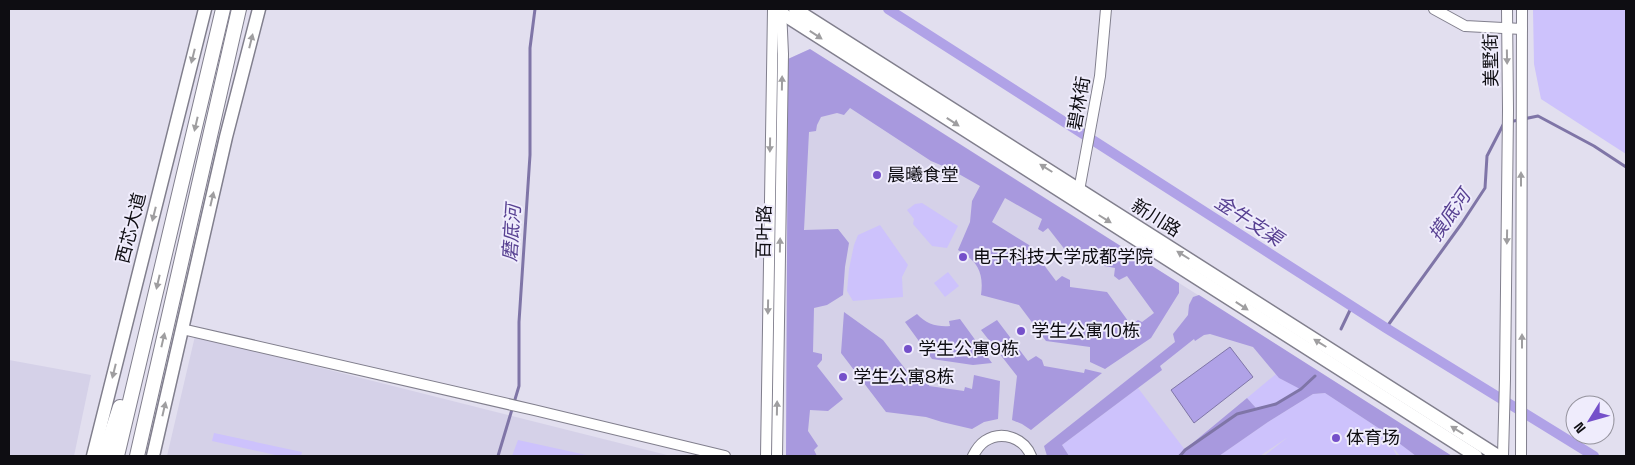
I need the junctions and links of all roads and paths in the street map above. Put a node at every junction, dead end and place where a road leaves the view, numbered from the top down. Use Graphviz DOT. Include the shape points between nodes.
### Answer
graph roads {
  1 [pos="206,9"];
  2 [pos="223,9"];
  3 [pos="239,9"];
  4 [pos="259,9"];
  5 [pos="795,9"];
  6 [pos="1106,9"];
  7 [pos="1434,9"];
  8 [pos="1507,9"];
  9 [pos="1522,9"];
  10 [pos="778,10"];
  11 [pos="1507,28"];
  12 [pos="1522,29"];
  13 [pos="1078,189"];
  14 [pos="1078,202"];
  15 [pos="150,316"];
  16 [pos="182,329"];
  17 [pos="93,456"];
  18 [pos="104,456"];
  19 [pos="117,456"];
  20 [pos="137,456"];
  21 [pos="153,456"];
  22 [pos="725,456"];
  23 [pos="766,456"];
  24 [pos="777,456"];
  25 [pos="972,456"];
  26 [pos="1031,456"];
  27 [pos="1476,456"];
  28 [pos="1498,456"];
  29 [pos="1503,456"];
  30 [pos="1521,456"];
  1 -- 17 [label="main road, 西芯大道, one-way"];
  2 -- 15 [label="highway, one-way"];
  20 -- 3 [label="highway, one-way"];
  16 -- 4 [label="main road, one-way"];
  13 -- 5 [label="main road, 新川路, one-way"];
  6 -- 13 [label="street, 碧林街" via="1100,76"];
  7 -- 11 [label="street" via="1465,26"];
  8 -- 11 [label="street, 美墅街"];
  9 -- 12 [label="street, 美墅街"];
  10 -- 14 [label="main road, 新川路, one-way"];
  10 -- 23 [label="street, 百叶路, one-way"];
  24 -- 10 [label="street, 百叶路, one-way" via="783,54"];
  11 -- 12 [label="street"];
  11 -- 29 [label="street, 美墅街, one-way"];
  30 -- 12 [label="street, 美墅街, one-way"];
  13 -- 14 [label="street, 碧林街"];
  28 -- 13 [label="main road, 新川路, one-way"];
  14 -- 27 [label="main road, 新川路, one-way"];
  15 -- 18 [label="highway"];
  15 -- 19 [label="highway"];
  21 -- 16 [label="main road, one-way"];
  16 -- 22 [label="street"];
  25 -- 26 [label="street" via="986,440 1006,436 1024,445"];
}
